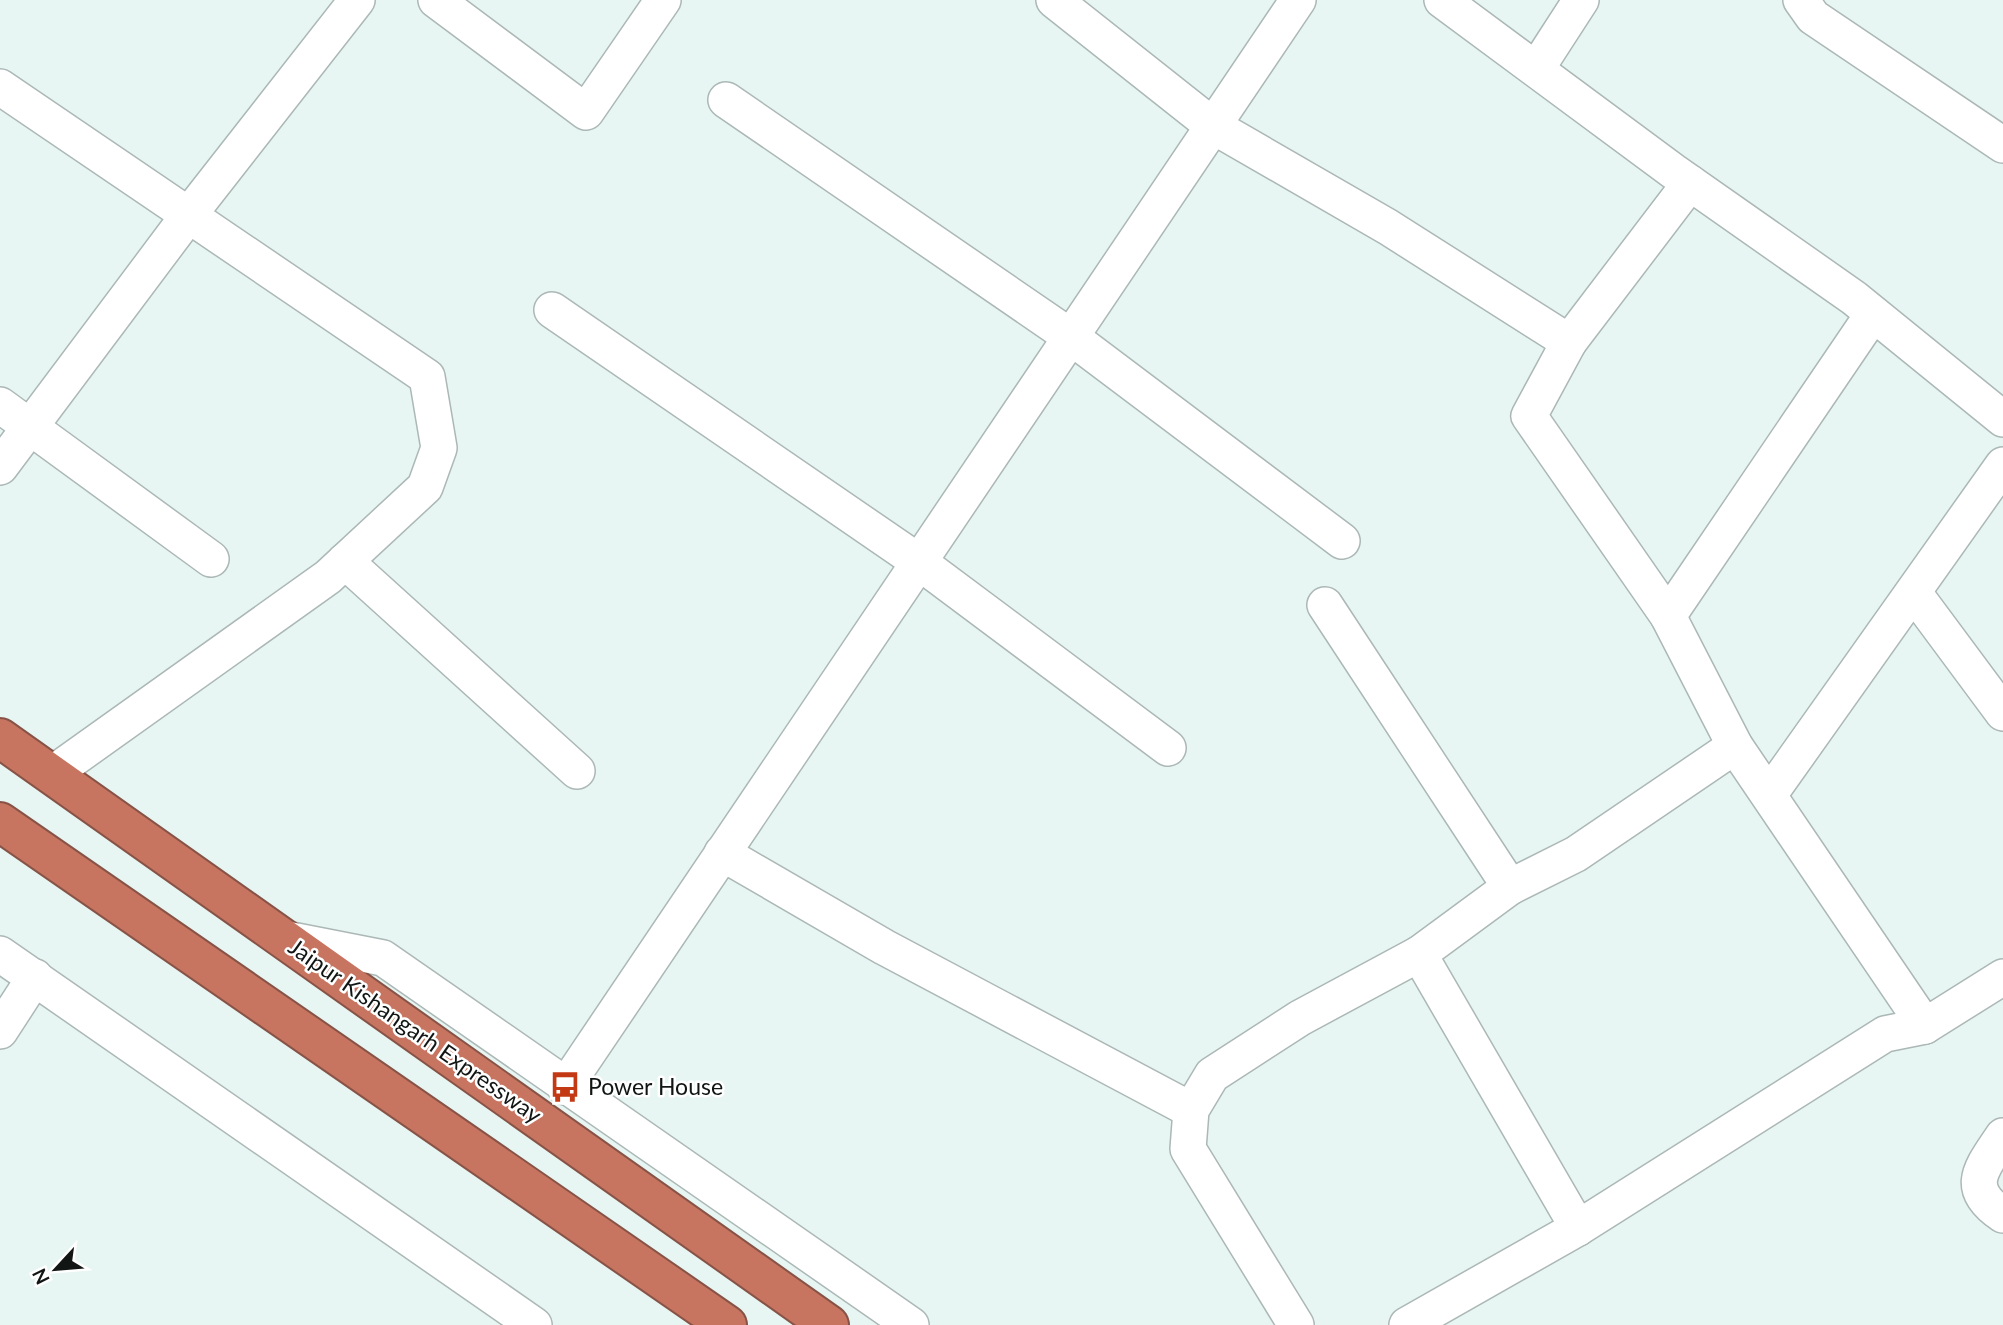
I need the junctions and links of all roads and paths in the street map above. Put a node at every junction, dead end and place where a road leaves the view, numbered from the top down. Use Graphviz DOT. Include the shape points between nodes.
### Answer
graph roads {
  1 [pos="357,0"];
  2 [pos="436,0"];
  3 [pos="663,0"];
  4 [pos="1054,0"];
  5 [pos="1298,0"];
  6 [pos="1442,0"];
  7 [pos="1581,0"];
  8 [pos="1801,0"];
  9 [pos="1537,68"];
  10 [pos="0,87"];
  11 [pos="726,100"];
  12 [pos="1213,126"];
  13 [pos="2003,145"];
  14 [pos="1689,183"];
  15 [pos="188,216"];
  16 [pos="552,310"];
  17 [pos="1873,314"];
  18 [pos="1071,337"];
  19 [pos="1569,342"];
  20 [pos="0,405"];
  21 [pos="2003,419"];
  22 [pos="30,427"];
  23 [pos="2003,466"];
  24 [pos="0,467"];
  25 [pos="1342,541"];
  26 [pos="211,559"];
  27 [pos="345,561"];
  28 [pos="919,562"];
  29 [pos="1914,593"];
  30 [pos="1325,604"];
  31 [pos="1668,616"];
  32 [pos="2003,713"];
  33 [pos="0,738"];
  34 [pos="1735,746"];
  35 [pos="1167,748"];
  36 [pos="576,771"];
  37 [pos="52,774"];
  38 [pos="1769,795"];
  39 [pos="0,822"];
  40 [pos="722,853"];
  41 [pos="1510,887"];
  42 [pos="286,939"];
  43 [pos="0,954"];
  44 [pos="1419,954"];
  45 [pos="34,977"];
  46 [pos="2003,977"];
  47 [pos="1925,1026"];
  48 [pos="0,1031"];
  49 [pos="565,1087"];
  50 [pos="1191,1110"];
  51 [pos="2003,1136"];
  52 [pos="2003,1215"];
  53 [pos="1578,1228"];
  54 [pos="534,1325"];
  55 [pos="727,1325"];
  56 [pos="829,1325"];
  57 [pos="911,1325"];
  58 [pos="1296,1325"];
  59 [pos="1407,1325"];
  1 -- 15 [label="street"];
  2 -- 3 [label="street" via="586,112"];
  4 -- 12 [label="street"];
  5 -- 12 [label="street"];
  6 -- 9 [label="street"];
  7 -- 9 [label="street"];
  8 -- 13 [label="street" via="1813,17"];
  9 -- 14 [label="street"];
  10 -- 15 [label="street"];
  11 -- 18 [label="street"];
  12 -- 18 [label="street"];
  12 -- 19 [label="street" via="1388,226"];
  14 -- 17 [label="street"];
  14 -- 19 [label="street"];
  15 -- 22 [label="street"];
  15 -- 27 [label="street" via="427,377 439,448 425,487"];
  16 -- 28 [label="street"];
  17 -- 21 [label="street"];
  17 -- 31 [label="street"];
  18 -- 25 [label="street"];
  18 -- 28 [label="street"];
  19 -- 31 [label="street" via="1529,416"];
  20 -- 22 [label="street"];
  22 -- 24 [label="street"];
  22 -- 26 [label="street"];
  23 -- 29 [label="street"];
  27 -- 36 [label="street"];
  27 -- 37 [label="street"];
  28 -- 35 [label="street"];
  28 -- 40 [label="street"];
  29 -- 32 [label="street"];
  29 -- 38 [label="street"];
  30 -- 41 [label="street"];
  31 -- 34 [label="street"];
  33 -- 37 [label="highway, Jaipur Kishangarh Expressway"];
  34 -- 38 [label="street"];
  34 -- 41 [label="street" via="1576,854"];
  37 -- 42 [label="highway, Jaipur Kishangarh Expressway"];
  38 -- 47 [label="street"];
  39 -- 55 [label="highway"];
  40 -- 49 [label="street"];
  40 -- 50 [label="street" via="884,947"];
  41 -- 44 [label="street"];
  42 -- 49 [label="street" via="383,958"];
  42 -- 56 [label="highway, Jaipur Kishangarh Expressway"];
  43 -- 45 [label="street"];
  44 -- 50 [label="street" via="1300,1018 1212,1075"];
  44 -- 53 [label="street"];
  45 -- 48 [label="street"];
  45 -- 54 [label="street"];
  46 -- 47 [label="street"];
  47 -- 53 [label="street" via="1885,1034"];
  49 -- 57 [label="street"];
  50 -- 58 [label="street" via="1188,1149"];
  51 -- 52 [label="street" via="1980,1171 1980,1194"];
  53 -- 59 [label="street"];
}
